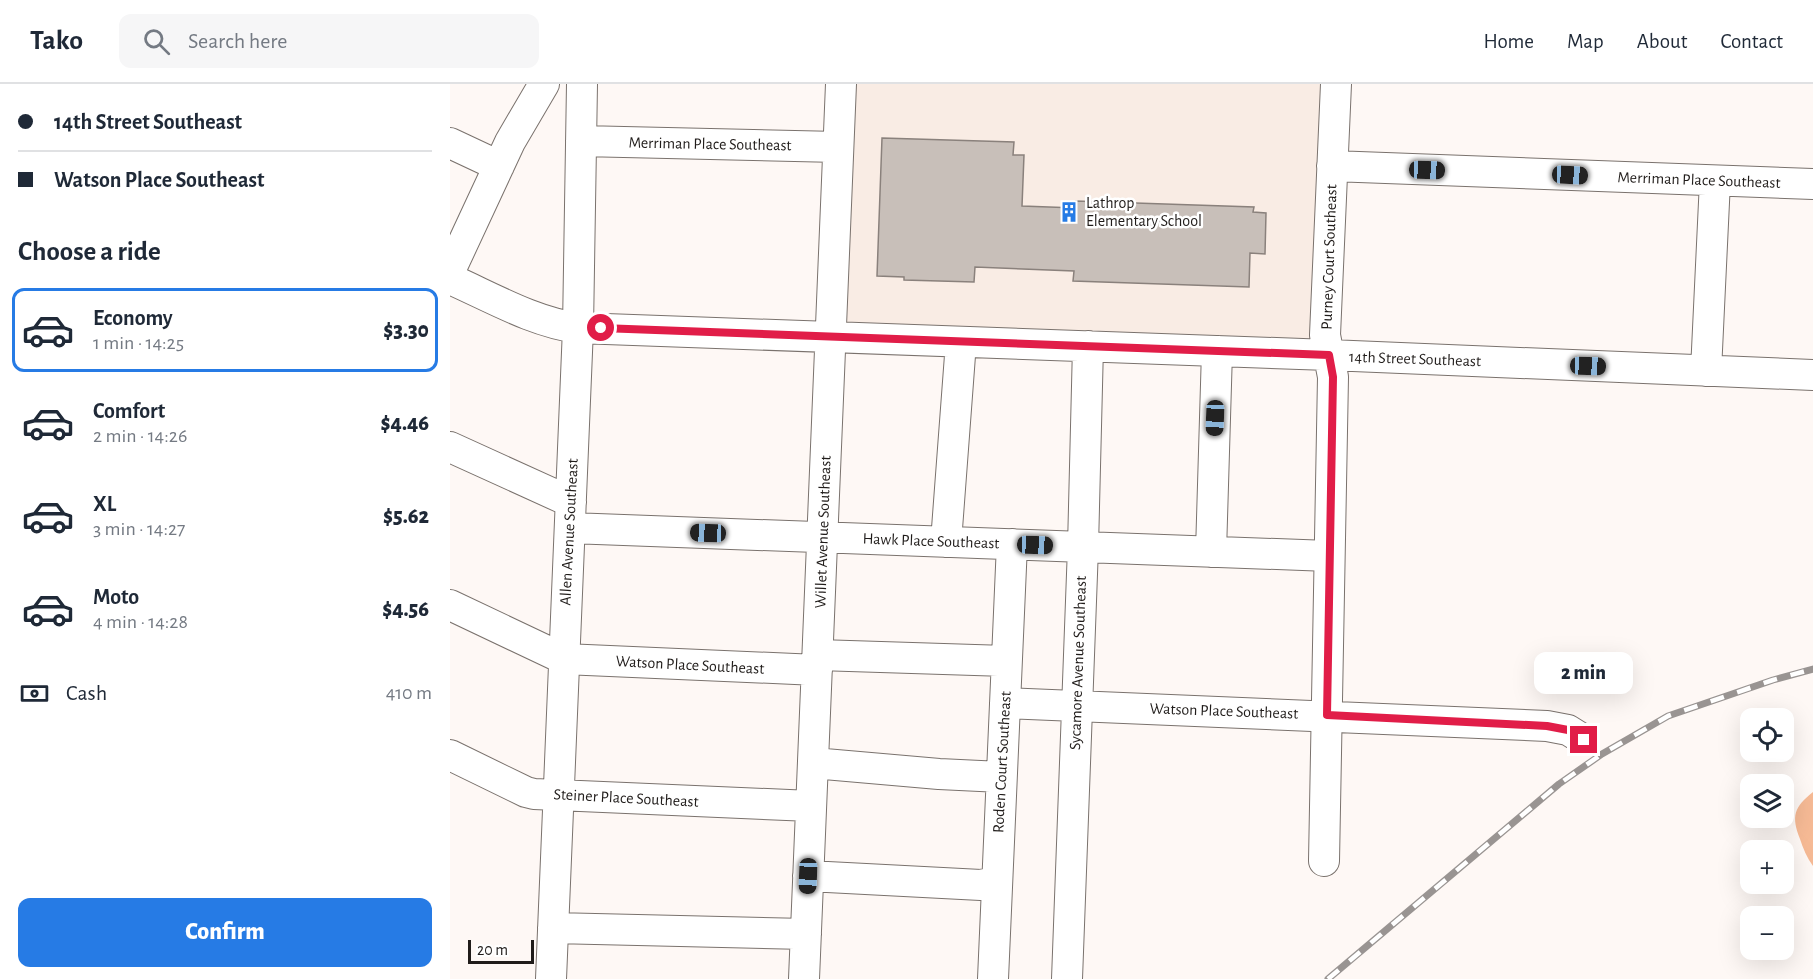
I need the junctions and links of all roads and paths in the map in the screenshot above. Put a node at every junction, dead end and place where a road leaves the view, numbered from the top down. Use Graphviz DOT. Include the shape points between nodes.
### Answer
graph roads {
  1 [pos="544,84"];
  2 [pos="582,84"];
  3 [pos="841,84"];
  4 [pos="1336,84"];
  5 [pos="582,141"];
  6 [pos="450,143"];
  7 [pos="838,147"];
  8 [pos="499,166"];
  9 [pos="1332,166"];
  10 [pos="1714,181"];
  11 [pos="1813,184"];
  12 [pos="450,271"];
  13 [pos="450,279"];
  14 [pos="578,328"];
  15 [pos="832,338"];
  16 [pos="961,342"];
  17 [pos="1088,346"];
  18 [pos="1217,351"];
  19 [pos="1329,355"];
  20 [pos="1706,371"];
  21 [pos="1813,375"];
  22 [pos="450,447"];
  23 [pos="571,515"];
  24 [pos="823,537"];
  25 [pos="946,542"];
  26 [pos="1012,544"];
  27 [pos="1083,547"];
  28 [pos="1211,552"];
  29 [pos="1329,556"];
  30 [pos="450,605"];
  31 [pos="564,659"];
  32 [pos="1006,661"];
  33 [pos="818,663"];
  34 [pos="1005,703"];
  35 [pos="1077,705"];
  36 [pos="1327,715"];
  37 [pos="1584,740"];
  38 [pos="450,755"];
  39 [pos="813,763"];
  40 [pos="1001,777"];
  41 [pos="559,795"];
  42 [pos="811,806"];
  43 [pos="1324,861"];
  44 [pos="808,876"];
  45 [pos="997,877"];
  46 [pos="553,928"];
  47 [pos="806,934"];
  48 [pos="551,979"];
  49 [pos="804,979"];
  50 [pos="993,979"];
  51 [pos="1066,979"];
  1 -- 8 [label="street"];
  2 -- 5 [label="street, Allen Avenue Southeast"];
  3 -- 7 [label="street, Willet Avenue Southeast"];
  4 -- 9 [label="street, Purney Court Southeast"];
  5 -- 7 [label="street, Merriman Place Southeast"];
  5 -- 14 [label="street, Allen Avenue Southeast"];
  6 -- 8 [label="street"];
  7 -- 15 [label="street, Willet Avenue Southeast"];
  8 -- 12 [label="street"];
  9 -- 10 [label="street, Merriman Place Southeast"];
  9 -- 19 [label="street, Purney Court Southeast" via="1325,335"];
  10 -- 11 [label="street, Merriman Place Southeast"];
  10 -- 20 [label="street"];
  13 -- 14 [label="street, 14th Street Southeast" via="539,319"];
  14 -- 15 [label="street, 14th Street Southeast"];
  14 -- 23 [label="street, Allen Avenue Southeast"];
  15 -- 16 [label="street, 14th Street Southeast"];
  15 -- 24 [label="street, Willet Avenue Southeast"];
  16 -- 17 [label="street, 14th Street Southeast"];
  16 -- 25 [label="street"];
  17 -- 18 [label="street, 14th Street Southeast"];
  17 -- 27 [label="street, Sycamore Avenue Southeast"];
  18 -- 19 [label="street, 14th Street Southeast"];
  18 -- 28 [label="street"];
  19 -- 20 [label="street, 14th Street Southeast"];
  19 -- 29 [label="street, Purney Court Southeast" via="1333,377"];
  20 -- 21 [label="street, 14th Street Southeast"];
  22 -- 23 [label="street, Hawk Place Southeast"];
  23 -- 24 [label="street, Hawk Place Southeast"];
  23 -- 31 [label="street, Allen Avenue Southeast"];
  24 -- 25 [label="street, Hawk Place Southeast"];
  24 -- 33 [label="street, Willet Avenue Southeast"];
  25 -- 26 [label="street, Hawk Place Southeast"];
  26 -- 27 [label="street, Hawk Place Southeast"];
  26 -- 32 [label="street, Roden Court Southeast"];
  27 -- 28 [label="street, Hawk Place Southeast"];
  27 -- 35 [label="street, Sycamore Avenue Southeast"];
  28 -- 29 [label="street, Hawk Place Southeast"];
  29 -- 36 [label="street, Purney Court Southeast"];
  30 -- 31 [label="street"];
  31 -- 33 [label="street, Watson Place Southeast"];
  31 -- 41 [label="street, Allen Avenue Southeast"];
  32 -- 33 [label="street, Watson Place Southeast"];
  32 -- 34 [label="street, Roden Court Southeast"];
  33 -- 39 [label="street, Willet Avenue Southeast"];
  34 -- 35 [label="street, Watson Place Southeast"];
  34 -- 40 [label="street, Roden Court Southeast"];
  35 -- 36 [label="street, Watson Place Southeast"];
  35 -- 51 [label="street, Sycamore Avenue Southeast"];
  36 -- 37 [label="street, Watson Place Southeast" via="1547,726 1568,730"];
  36 -- 43 [label="street, Purney Court Southeast"];
  38 -- 41 [label="street, Steiner Place Southeast" via="526,792"];
  39 -- 40 [label="street"];
  39 -- 42 [label="street, Willet Avenue Southeast"];
  40 -- 45 [label="street, Roden Court Southeast"];
  41 -- 42 [label="street, Steiner Place Southeast"];
  41 -- 46 [label="street, Allen Avenue Southeast"];
  42 -- 44 [label="street, Willet Avenue Southeast"];
  44 -- 45 [label="street" via="981,885"];
  44 -- 47 [label="street, Willet Avenue Southeast"];
  45 -- 50 [label="street, Roden Court Southeast"];
  46 -- 47 [label="street"];
  46 -- 48 [label="street, Allen Avenue Southeast"];
  47 -- 49 [label="street, Willet Avenue Southeast"];
}
